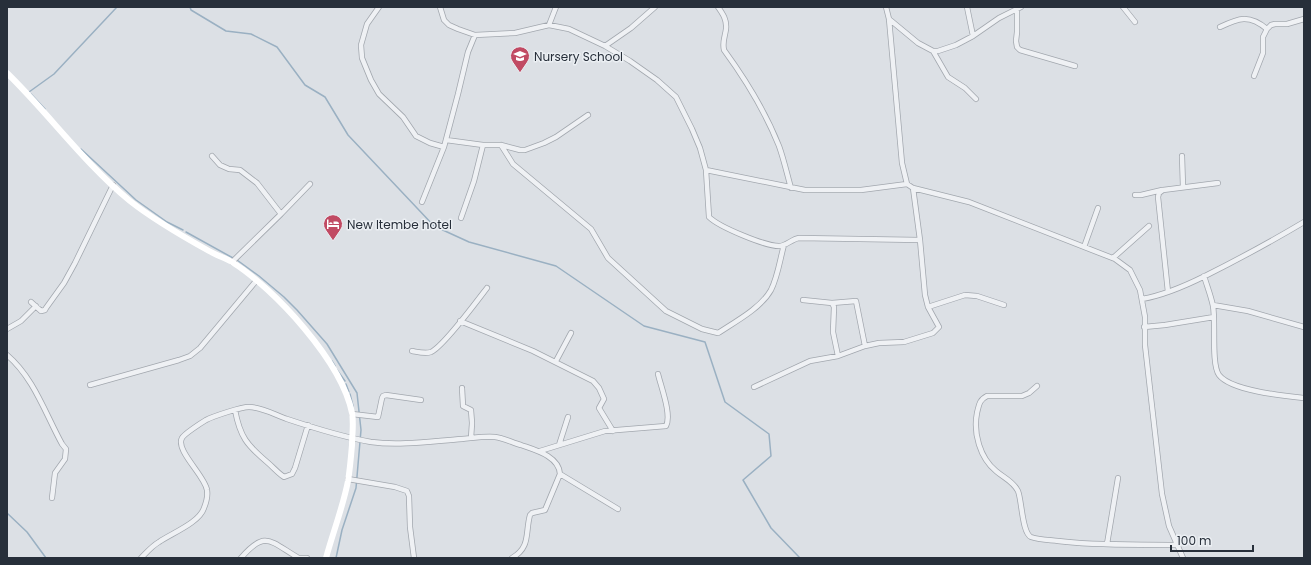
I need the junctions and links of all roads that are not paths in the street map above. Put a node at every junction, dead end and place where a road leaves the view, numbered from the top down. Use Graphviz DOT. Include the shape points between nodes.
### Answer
graph roads {
  1 [pos="379,7"];
  2 [pos="440,7"];
  3 [pos="556,7"];
  4 [pos="654,7"];
  5 [pos="718,7"];
  6 [pos="886,7"];
  7 [pos="967,7"];
  8 [pos="1123,7"];
  9 [pos="1019,8"];
  10 [pos="889,19"];
  11 [pos="1304,19"];
  12 [pos="1135,22"];
  13 [pos="549,25"];
  14 [pos="1220,27"];
  15 [pos="1267,29"];
  16 [pos="475,34"];
  17 [pos="973,36"];
  18 [pos="606,46"];
  19 [pos="933,51"];
  20 [pos="1075,66"];
  21 [pos="7,73"];
  22 [pos="1254,76"];
  23 [pos="976,99"];
  24 [pos="588,115"];
  25 [pos="446,140"];
  26 [pos="483,145"];
  27 [pos="501,145"];
  28 [pos="444,147"];
  29 [pos="212,156"];
  30 [pos="1182,156"];
  31 [pos="706,170"];
  32 [pos="1218,183"];
  33 [pos="310,184"];
  34 [pos="907,184"];
  35 [pos="113,185"];
  36 [pos="1183,187"];
  37 [pos="791,188"];
  38 [pos="913,188"];
  39 [pos="1163,190"];
  40 [pos="1134,195"];
  41 [pos="422,202"];
  42 [pos="1098,208"];
  43 [pos="281,214"];
  44 [pos="461,218"];
  45 [pos="1304,222"];
  46 [pos="1149,226"];
  47 [pos="920,240"];
  48 [pos="784,245"];
  49 [pos="1084,247"];
  50 [pos="1113,258"];
  51 [pos="232,262"];
  52 [pos="1204,276"];
  53 [pos="256,281"];
  54 [pos="487,288"];
  55 [pos="1168,292"];
  56 [pos="1142,299"];
  57 [pos="803,300"];
  58 [pos="31,302"];
  59 [pos="832,303"];
  60 [pos="1004,305"];
  61 [pos="1213,305"];
  62 [pos="36,306"];
  63 [pos="928,307"];
  64 [pos="1214,317"];
  65 [pos="460,321"];
  66 [pos="1144,327"];
  67 [pos="1304,327"];
  68 [pos="7,329"];
  69 [pos="571,333"];
  70 [pos="865,346"];
  71 [pos="412,351"];
  72 [pos="7,355"];
  73 [pos="838,356"];
  74 [pos="556,362"];
  75 [pos="658,374"];
  76 [pos="90,385"];
  77 [pos="1036,386"];
  78 [pos="754,387"];
  79 [pos="462,388"];
  80 [pos="1304,398"];
  81 [pos="421,400"];
  82 [pos="235,410"];
  83 [pos="352,414"];
  84 [pos="568,417"];
  85 [pos="308,426"];
  86 [pos="613,431"];
  87 [pos="352,438"];
  88 [pos="471,438"];
  89 [pos="559,445"];
  90 [pos="540,451"];
  91 [pos="560,474"];
  92 [pos="1118,478"];
  93 [pos="348,479"];
  94 [pos="52,498"];
  95 [pos="618,509"];
  96 [pos="1107,544"];
  97 [pos="1177,545"];
  98 [pos="141,558"];
  99 [pos="241,558"];
  100 [pos="296,558"];
  101 [pos="307,558"];
  102 [pos="326,558"];
  103 [pos="414,558"];
  104 [pos="512,558"];
  105 [pos="1183,558"];
  1 -- 28 [label="street" via="362,36 361,52 366,67 379,94 403,117 416,136"];
  2 -- 16 [label="street" via="444,20 449,25"];
  3 -- 13 [label="street"];
  4 -- 18 [label="street"];
  5 -- 37 [label="street" via="726,21 724,50 761,107 780,147"];
  6 -- 10 [label="street"];
  7 -- 17 [label="street"];
  8 -- 12 [label="street"];
  9 -- 17 [label="street" via="998,18"];
  9 -- 20 [label="street" via="1017,47"];
  10 -- 19 [label="street" via="918,43"];
  10 -- 34 [label="street" via="902,163"];
  11 -- 15 [label="street" via="1271,25"];
  13 -- 16 [label="street" via="515,33"];
  13 -- 18 [label="street" via="569,29"];
  14 -- 15 [label="street" via="1245,18"];
  15 -- 22 [label="street" via="1263,37 1263,53"];
  16 -- 25 [label="street" via="468,52"];
  17 -- 19 [label="street" via="956,45"];
  18 -- 31 [label="street" via="657,80 676,98 700,148"];
  19 -- 23 [label="street" via="948,77"];
  21 -- 35 [label="main road"];
  24 -- 27 [label="street" via="556,137 534,148 520,150"];
  25 -- 26 [label="street"];
  25 -- 28 [label="street"];
  26 -- 27 [label="street"];
  26 -- 44 [label="street"];
  27 -- 48 [label="street" via="513,164 591,229 608,258 633,281 666,311 702,329 718,333 762,302 771,290"];
  28 -- 41 [label="street"];
  29 -- 43 [label="street" via="220,165 240,170 257,183"];
  30 -- 36 [label="street"];
  31 -- 37 [label="street"];
  31 -- 48 [label="street" via="709,217 714,222 758,240 778,246"];
  32 -- 36 [label="street"];
  33 -- 43 [label="street"];
  34 -- 37 [label="street" via="861,190"];
  34 -- 38 [label="street"];
  35 -- 51 [label="main road" via="130,201 162,223"];
  35 -- 62 [label="street" via="64,283 44,310 41,311"];
  36 -- 39 [label="street"];
  38 -- 47 [label="street"];
  38 -- 49 [label="street" via="969,202"];
  39 -- 40 [label="street"];
  39 -- 55 [label="street" via="1159,192 1158,197"];
  42 -- 49 [label="street"];
  43 -- 51 [label="street"];
  45 -- 52 [label="street" via="1251,253"];
  46 -- 50 [label="street"];
  47 -- 48 [label="street" via="800,238"];
  47 -- 63 [label="street"];
  49 -- 50 [label="street"];
  50 -- 56 [label="street" via="1130,270"];
  51 -- 53 [label="main road"];
  52 -- 55 [label="street"];
  52 -- 61 [label="street"];
  53 -- 76 [label="street" via="200,348 190,356"];
  53 -- 83 [label="main road" via="282,304 317,344 345,390"];
  54 -- 65 [label="street"];
  55 -- 56 [label="street"];
  56 -- 66 [label="street"];
  57 -- 59 [label="street"];
  58 -- 62 [label="street"];
  59 -- 70 [label="street" via="856,301"];
  59 -- 73 [label="street" via="833,332"];
  60 -- 63 [label="street" via="977,296 965,296"];
  61 -- 64 [label="street"];
  61 -- 67 [label="street" via="1248,311"];
  62 -- 68 [label="street" via="21,321"];
  63 -- 70 [label="street" via="939,327 933,333 904,342"];
  64 -- 66 [label="street"];
  64 -- 80 [label="street" via="1216,364 1220,376 1227,382 1259,391"];
  65 -- 71 [label="street" via="434,350"];
  65 -- 74 [label="street"];
  66 -- 97 [label="street" via="1162,494 1169,526"];
  69 -- 74 [label="street"];
  70 -- 73 [label="street"];
  72 -- 94 [label="street" via="23,370 37,392 66,449 65,459 55,473"];
  73 -- 78 [label="street" via="810,361"];
  74 -- 86 [label="street" via="593,381 599,388 604,399 599,408"];
  75 -- 86 [label="street" via="668,413 666,426"];
  77 -- 96 [label="street" via="1022,396 987,396 979,402 975,432 980,450 994,470 1016,487 1026,532 1030,536 1092,545"];
  79 -- 88 [label="street" via="463,406 471,410"];
  81 -- 83 [label="street" via="386,395 382,398 378,416"];
  82 -- 85 [label="street" via="257,408"];
  82 -- 85 [label="street" via="238,426 248,444 284,477 292,474 295,468"];
  82 -- 98 [label="street" via="206,420 181,438 180,444 205,483 207,501 198,518 158,542"];
  83 -- 87 [label="main road"];
  84 -- 89 [label="street"];
  85 -- 87 [label="street"];
  86 -- 89 [label="street" via="597,433"];
  87 -- 88 [label="street" via="401,443"];
  87 -- 93 [label="main road"];
  88 -- 90 [label="street" via="495,437"];
  89 -- 90 [label="street"];
  90 -- 91 [label="street" via="556,463"];
  91 -- 95 [label="street"];
  91 -- 104 [label="street" via="544,510 530,515 526,545 520,554"];
  92 -- 96 [label="street"];
  93 -- 102 [label="main road"];
  93 -- 103 [label="street" via="408,491"];
  96 -- 97 [label="street"];
  97 -- 105 [label="street"];
  99 -- 100 [label="street" via="250,548 264,540 274,542"];
  100 -- 101 [label="street"];
}
